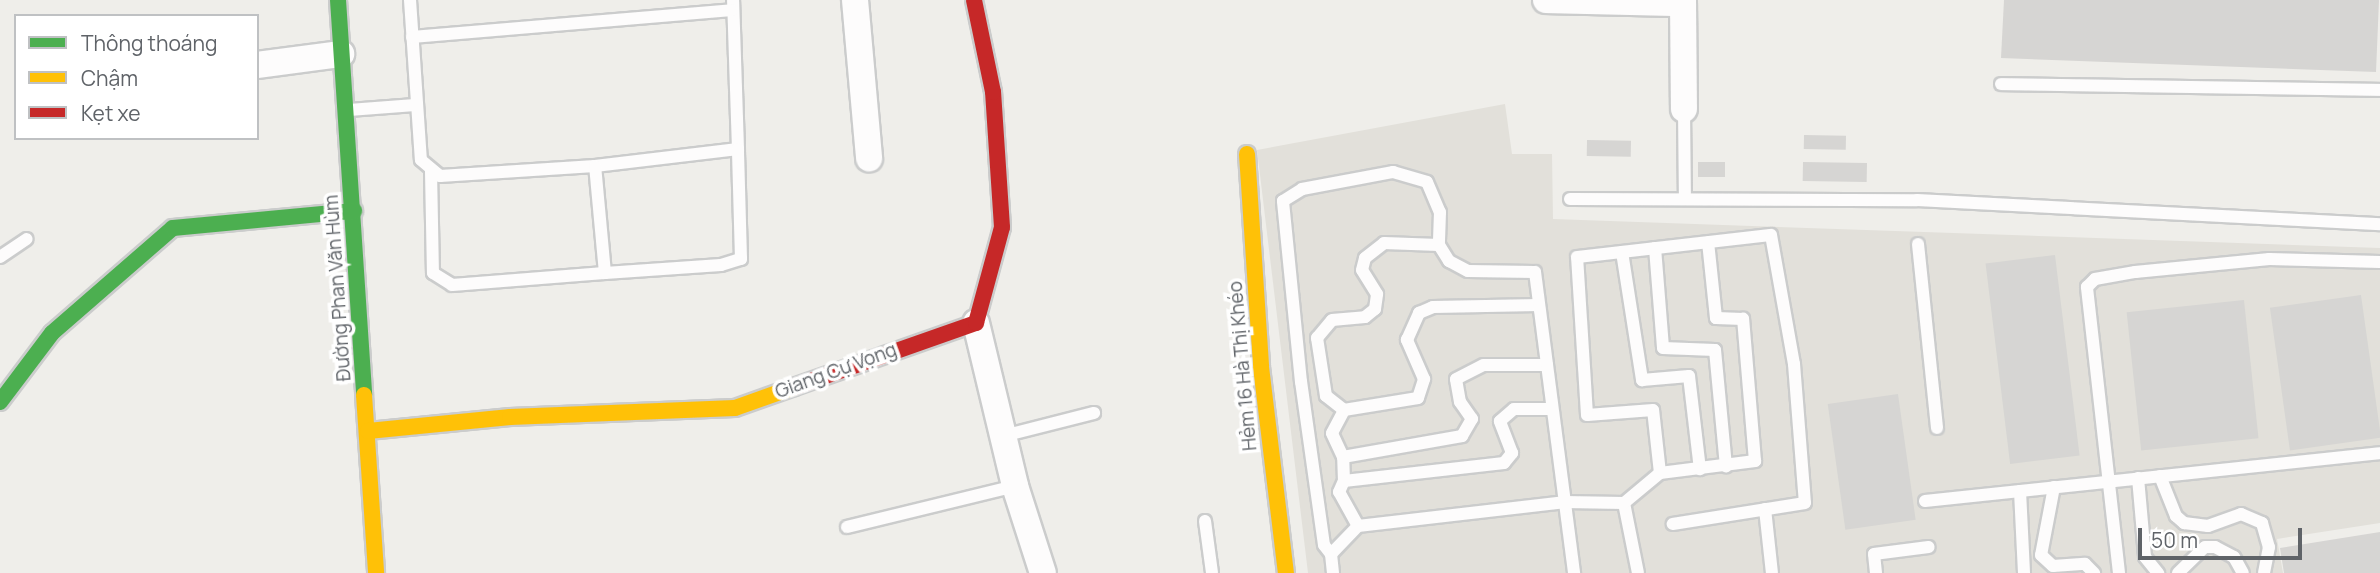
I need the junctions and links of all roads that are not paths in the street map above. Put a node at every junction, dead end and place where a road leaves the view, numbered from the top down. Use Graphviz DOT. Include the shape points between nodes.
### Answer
graph roads {
  1 [pos="338,0"];
  2 [pos="410,0"];
  3 [pos="855,0"];
  4 [pos="974,0"];
  5 [pos="1545,0"];
  6 [pos="1683,1"];
  7 [pos="732,5"];
  8 [pos="412,37"];
  9 [pos="341,54"];
  10 [pos="259,65"];
  11 [pos="2001,83"];
  12 [pos="2380,90"];
  13 [pos="415,105"];
  14 [pos="1684,109"];
  15 [pos="347,110"];
  16 [pos="738,149"];
  17 [pos="1247,154"];
  18 [pos="869,159"];
  19 [pos="594,166"];
  20 [pos="431,172"];
  21 [pos="1685,198"];
  22 [pos="1570,199"];
  23 [pos="354,211"];
  24 [pos="2380,224"];
  25 [pos="27,239"];
  26 [pos="1708,242"];
  27 [pos="1918,244"];
  28 [pos="1438,245"];
  29 [pos="1655,248"];
  30 [pos="1622,252"];
  31 [pos="0,257"];
  32 [pos="2380,262"];
  33 [pos="605,273"];
  34 [pos="1539,305"];
  35 [pos="976,323"];
  36 [pos="1547,365"];
  37 [pos="0,402"];
  38 [pos="1552,409"];
  39 [pos="1344,410"];
  40 [pos="1094,413"];
  41 [pos="1937,428"];
  42 [pos="368,431"];
  43 [pos="1003,436"];
  44 [pos="2380,453"];
  45 [pos="1343,457"];
  46 [pos="1726,466"];
  47 [pos="1700,469"];
  48 [pos="1660,474"];
  49 [pos="2160,476"];
  50 [pos="2137,478"];
  51 [pos="1344,481"];
  52 [pos="2107,482"];
  53 [pos="1015,486"];
  54 [pos="2054,487"];
  55 [pos="2020,491"];
  56 [pos="1925,501"];
  57 [pos="1564,502"];
  58 [pos="1624,503"];
  59 [pos="1765,509"];
  60 [pos="1205,521"];
  61 [pos="1673,524"];
  62 [pos="1358,526"];
  63 [pos="847,527"];
  64 [pos="1929,547"];
  65 [pos="1331,554"];
  66 [pos="376,573"];
  67 [pos="1043,573"];
  68 [pos="1212,573"];
  69 [pos="1286,573"];
  70 [pos="1334,573"];
  71 [pos="1574,573"];
  72 [pos="1638,573"];
  73 [pos="1772,573"];
  74 [pos="1876,573"];
  75 [pos="2024,573"];
  76 [pos="2094,573"];
  77 [pos="2119,573"];
  78 [pos="2158,573"];
  79 [pos="2178,573"];
  80 [pos="2243,573"];
  81 [pos="2264,573"];
  1 -- 9 [label="street, Đường Phan Văn Hùm"];
  2 -- 8 [label="lane"];
  3 -- 18 [label="street"];
  4 -- 35 [label="street" via="993,92 1002,227"];
  5 -- 6 [label="street"];
  6 -- 14 [label="street"];
  7 -- 8 [label="lane"];
  7 -- 16 [label="lane"];
  8 -- 13 [label="lane"];
  9 -- 10 [label="street"];
  9 -- 15 [label="street, Đường Phan Văn Hùm"];
  11 -- 12 [label="lane"];
  13 -- 15 [label="lane"];
  13 -- 20 [label="lane" via="421,160"];
  14 -- 21 [label="lane"];
  15 -- 23 [label="street, Đường Phan Văn Hùm"];
  16 -- 19 [label="lane"];
  16 -- 33 [label="lane" via="741,259 721,265"];
  17 -- 69 [label="street, Hẻm 16 Hà Thị Khéo" via="1261,367"];
  19 -- 20 [label="lane" via="440,176"];
  19 -- 33 [label="lane"];
  20 -- 33 [label="lane" via="433,273 452,285"];
  21 -- 22 [label="lane"];
  21 -- 24 [label="lane" via="1917,200"];
  23 -- 37 [label="street" via="173,228 52,333"];
  23 -- 42 [label="street, Đường Phan Văn Hùm"];
  25 -- 31 [label="lane"];
  26 -- 29 [label="lane"];
  26 -- 46 [label="lane" via="1716,318 1742,319 1755,461"];
  26 -- 59 [label="lane" via="1771,235 1794,364 1805,503"];
  27 -- 41 [label="lane"];
  28 -- 34 [label="lane" via="1449,261 1468,271 1535,272"];
  28 -- 39 [label="lane" via="1384,243 1365,258 1362,270 1377,294 1375,309 1365,317 1332,320 1317,338 1325,396"];
  28 -- 65 [label="lane" via="1440,212 1427,182 1393,172 1302,189 1283,201 1301,382 1324,545"];
  29 -- 30 [label="lane"];
  29 -- 46 [label="lane" via="1663,348 1715,350"];
  30 -- 47 [label="lane" via="1642,380 1689,376"];
  30 -- 48 [label="lane" via="1577,257 1587,415 1653,410"];
  32 -- 52 [label="lane" via="2269,260 2095,279 2085,297"];
  34 -- 36 [label="lane"];
  34 -- 39 [label="lane" via="1433,307 1419,313 1407,340 1424,379 1418,398"];
  35 -- 42 [label="street, Giang Cự Vọng" via="735,408 510,417"];
  35 -- 43 [label="street"];
  36 -- 38 [label="lane"];
  36 -- 45 [label="lane" via="1484,365 1456,379 1460,402 1472,419 1462,436"];
  38 -- 51 [label="lane" via="1514,409 1500,421 1512,453 1504,463"];
  38 -- 57 [label="lane"];
  39 -- 45 [label="lane" via="1332,433"];
  40 -- 43 [label="lane"];
  42 -- 66 [label="street, Đường Phan Văn Hùm"];
  43 -- 53 [label="street"];
  44 -- 49 [label="lane"];
  45 -- 51 [label="lane"];
  46 -- 47 [label="lane"];
  47 -- 48 [label="lane"];
  48 -- 58 [label="lane"];
  49 -- 50 [label="lane"];
  49 -- 81 [label="lane" via="2176,516 2184,523 2208,526 2241,514 2262,523 2269,547"];
  50 -- 52 [label="lane"];
  50 -- 78 [label="lane" via="2145,557"];
  51 -- 62 [label="lane" via="1339,492"];
  52 -- 54 [label="lane"];
  52 -- 77 [label="lane"];
  53 -- 63 [label="lane"];
  53 -- 67 [label="street"];
  54 -- 55 [label="lane"];
  54 -- 76 [label="lane" via="2041,555 2053,566 2085,564"];
  55 -- 56 [label="lane"];
  55 -- 75 [label="lane"];
  57 -- 58 [label="lane"];
  57 -- 62 [label="lane"];
  57 -- 71 [label="lane"];
  58 -- 72 [label="lane"];
  59 -- 61 [label="lane"];
  59 -- 73 [label="lane"];
  60 -- 68 [label="lane"];
  62 -- 65 [label="lane"];
  64 -- 74 [label="lane" via="1874,554"];
  65 -- 70 [label="lane"];
  79 -- 80 [label="lane" via="2205,547 2215,547 2234,557"];
}
